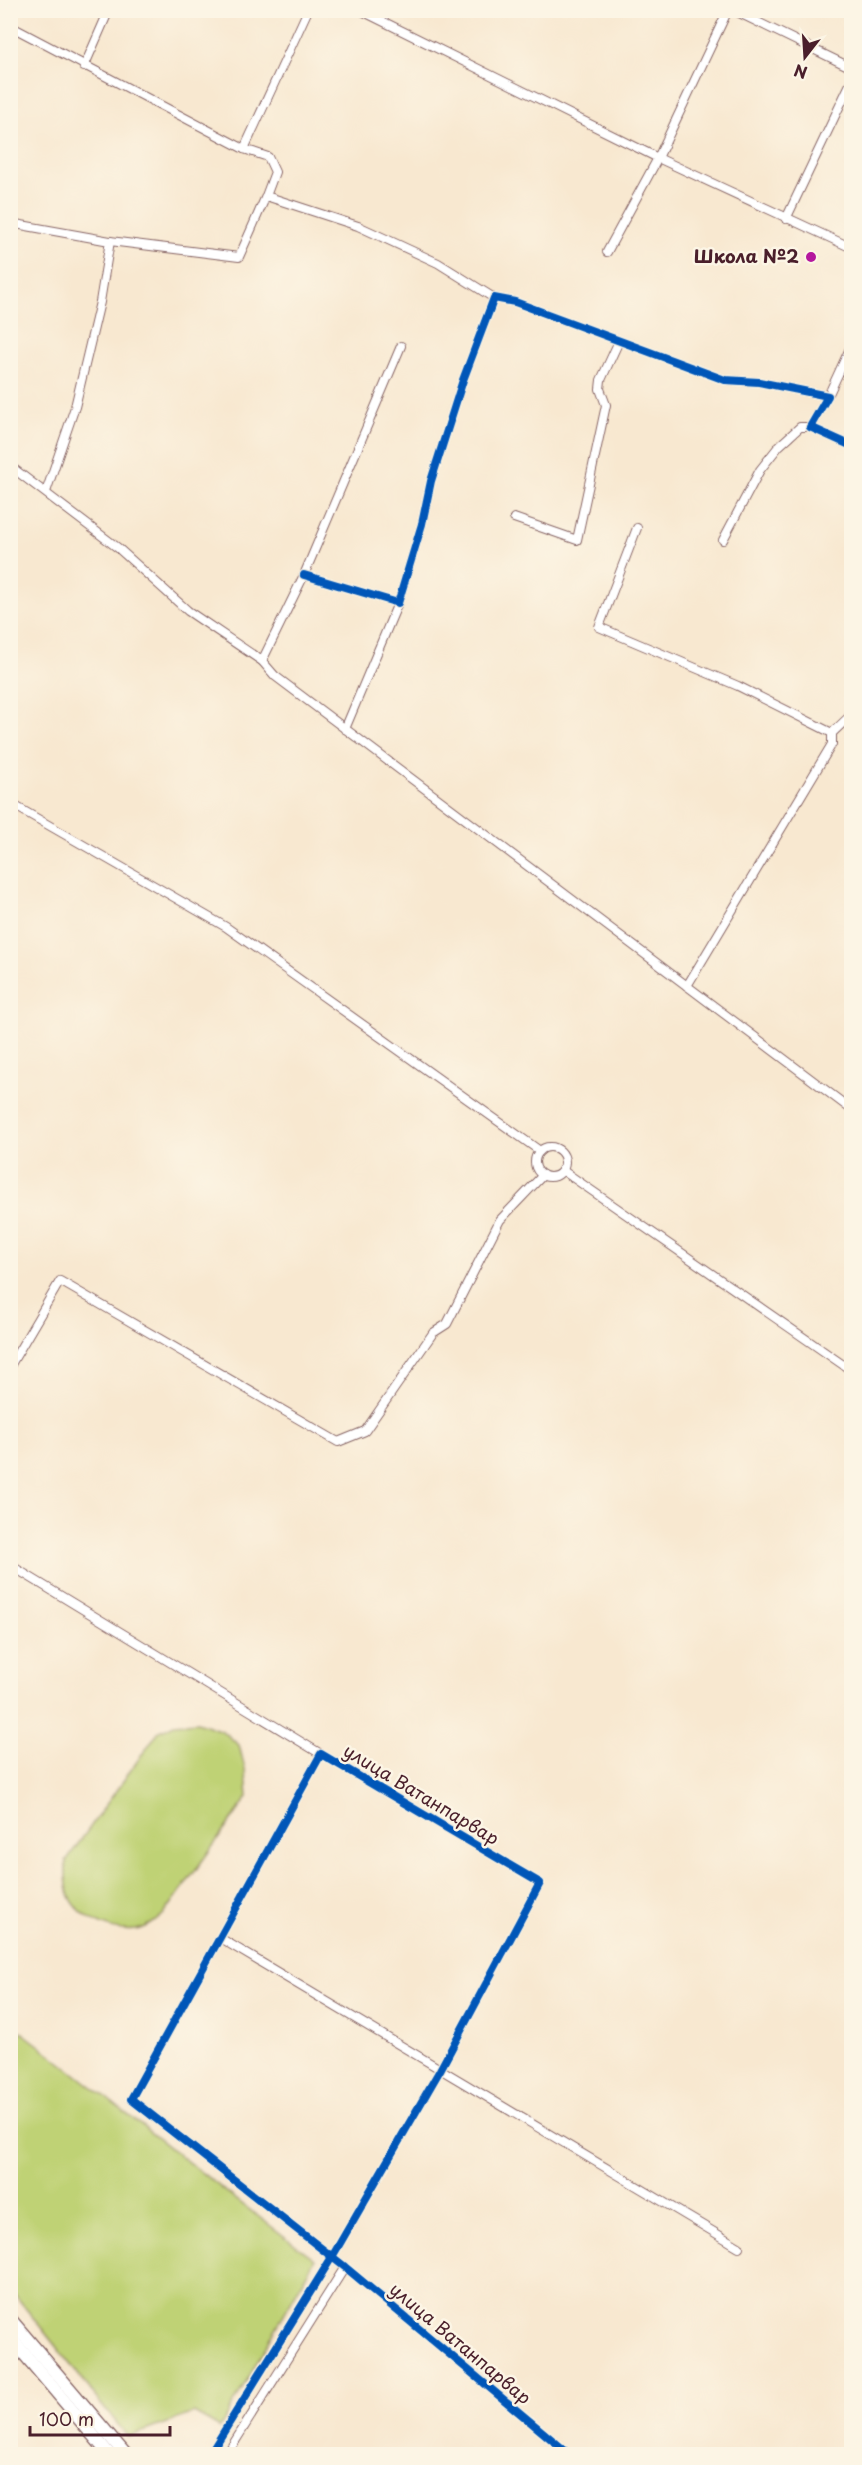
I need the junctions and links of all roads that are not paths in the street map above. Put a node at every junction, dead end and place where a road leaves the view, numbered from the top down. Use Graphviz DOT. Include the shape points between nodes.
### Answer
graph roads {
  1 [pos="109,10"];
  2 [pos="308,10"];
  3 [pos="360,10"];
  4 [pos="730,10"];
  5 [pos="10,26"];
  6 [pos="84,67"];
  7 [pos="852,68"];
  8 [pos="852,80"];
  9 [pos="244,149"];
  10 [pos="658,158"];
  11 [pos="266,196"];
  12 [pos="786,219"];
  13 [pos="10,223"];
  14 [pos="110,241"];
  15 [pos="852,248"];
  16 [pos="607,252"];
  17 [pos="494,298"];
  18 [pos="619,341"];
  19 [pos="852,344"];
  20 [pos="401,346"];
  21 [pos="828,396"];
  22 [pos="810,427"];
  23 [pos="852,446"];
  24 [pos="10,466"];
  25 [pos="46,492"];
  26 [pos="514,518"];
  27 [pos="637,528"];
  28 [pos="723,540"];
  29 [pos="304,574"];
  30 [pos="398,603"];
  31 [pos="262,661"];
  32 [pos="852,714"];
  33 [pos="345,729"];
  34 [pos="832,733"];
  35 [pos="10,803"];
  36 [pos="687,986"];
  37 [pos="852,1110"];
  38 [pos="540,1151"];
  39 [pos="562,1170"];
  40 [pos="543,1175"];
  41 [pos="10,1366"];
  42 [pos="852,1371"];
  43 [pos="10,1565"];
  44 [pos="321,1754"];
  45 [pos="220,1938"];
  46 [pos="440,2070"];
  47 [pos="739,2247"];
  48 [pos="332,2257"];
  49 [pos="345,2267"];
  50 [pos="10,2319"];
  51 [pos="10,2337"];
  52 [pos="109,2454"];
  53 [pos="125,2454"];
  54 [pos="210,2454"];
  55 [pos="227,2454"];
  56 [pos="569,2454"];
  1 -- 6 [label="street"];
  2 -- 9 [label="street"];
  3 -- 10 [label="street"];
  4 -- 7 [label="street"];
  4 -- 10 [label="street"];
  5 -- 6 [label="street"];
  6 -- 9 [label="street"];
  8 -- 12 [label="street"];
  9 -- 11 [label="street" via="268,157 275,172"];
  10 -- 12 [label="street"];
  10 -- 16 [label="street"];
  11 -- 14 [label="street" via="239,257"];
  11 -- 17 [label="street" via="358,226 438,263"];
  12 -- 15 [label="street"];
  13 -- 14 [label="street"];
  14 -- 25 [label="street" via="75,407"];
  17 -- 18 [label="street" via="516,302"];
  17 -- 30 [label="street" via="434,470"];
  18 -- 21 [label="street" via="725,380 759,382"];
  18 -- 26 [label="street" via="601,380 606,405 577,540"];
  19 -- 21 [label="street"];
  20 -- 29 [label="street"];
  21 -- 22 [label="street"];
  22 -- 23 [label="street"];
  22 -- 28 [label="street" via="800,427 759,470"];
  24 -- 25 [label="street"];
  25 -- 31 [label="street" via="118,548 188,611"];
  27 -- 34 [label="street" via="600,627 738,686"];
  29 -- 30 [label="street"];
  29 -- 31 [label="street"];
  30 -- 33 [label="street"];
  31 -- 33 [label="street" via="275,676"];
  32 -- 34 [label="street"];
  33 -- 36 [label="street"];
  34 -- 36 [label="street" via="832,744"];
  35 -- 38 [label="street" via="226,927"];
  36 -- 37 [label="street"];
  38 -- 39 [label="street" via="558,1149 564,1157"];
  38 -- 40 [label="street" via="536,1164"];
  39 -- 40 [label="street" via="551,1177"];
  39 -- 42 [label="street"];
  40 -- 41 [label="street" via="500,1220 447,1324 433,1333 365,1431 338,1442 60,1281"];
  43 -- 44 [label="street"];
  44 -- 45 [label="street, улица Ватанпарвар"];
  44 -- 46 [label="street, улица Ватанпарвар" via="540,1883"];
  45 -- 46 [label="street"];
  45 -- 48 [label="street, улица Ватанпарвар" via="131,2098"];
  46 -- 47 [label="street"];
  46 -- 48 [label="street, улица Ватанпарвар"];
  48 -- 49 [label="street, улица Ватанпарвар"];
  48 -- 54 [label="street"];
  49 -- 55 [label="street"];
  49 -- 56 [label="street, улица Ватанпарвар"];
  50 -- 53 [label="main road"];
  51 -- 52 [label="main road"];
}
